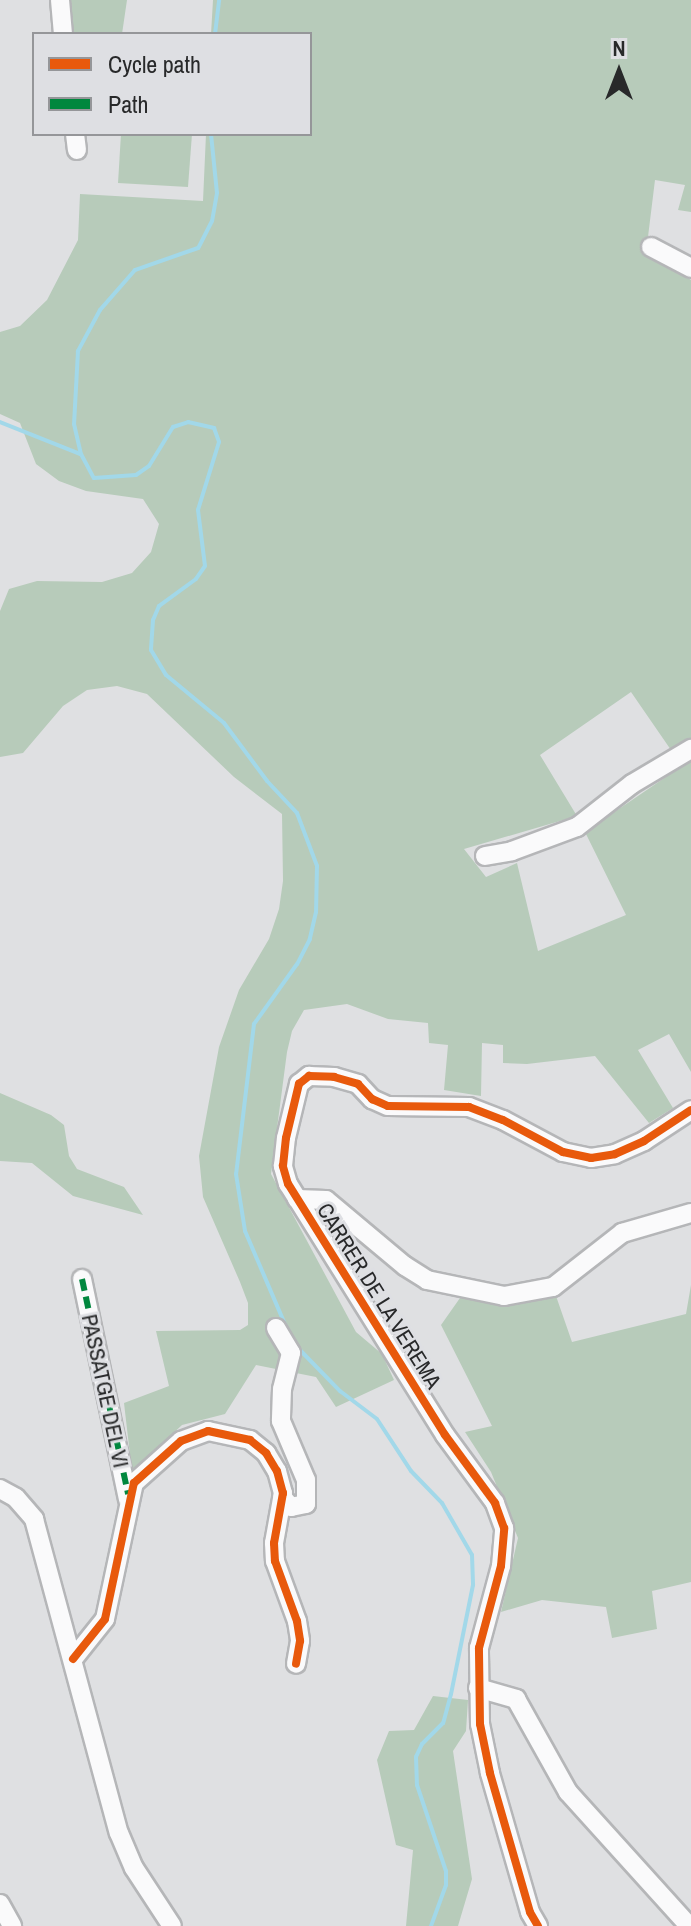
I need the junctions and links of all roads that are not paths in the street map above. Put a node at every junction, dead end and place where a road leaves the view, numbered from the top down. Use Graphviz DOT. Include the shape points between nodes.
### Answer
graph roads {
  1 [pos="60,0"];
  2 [pos="63,32"];
  3 [pos="651,247"];
  4 [pos="691,268"];
  5 [pos="691,749"];
  6 [pos="485,856"];
  7 [pos="691,1110"];
  8 [pos="297,1199"];
  9 [pos="691,1213"];
  10 [pos="82,1279"];
  11 [pos="276,1328"];
  12 [pos="0,1489"];
  13 [pos="282,1497"];
  14 [pos="129,1502"];
  15 [pos="73,1659"];
  16 [pos="296,1664"];
  17 [pos="478,1688"];
  18 [pos="0,1904"];
  19 [pos="12,1926"];
  20 [pos="172,1926"];
  21 [pos="538,1926"];
  22 [pos="689,1926"];
  1 -- 2 [label="street"];
  3 -- 4 [label="street"];
  5 -- 6 [label="street" via="623,790 577,827"];
  7 -- 8 [label="street, CARRER DE LA VEREMA" via="644,1141 591,1158 563,1152 469,1107 388,1106 358,1084 309,1076 299,1084 283,1166"];
  8 -- 9 [label="street" via="326,1200 427,1280 504,1296 553,1287 622,1233"];
  8 -- 17 [label="street, CARRER DE LA VEREMA" via="445,1435 495,1503 504,1528 501,1566 479,1648"];
  10 -- 14 [label="street, PASSATGE DEL VI"];
  11 -- 13 [label="street" via="291,1353 281,1421 306,1480 306,1504 291,1507"];
  12 -- 15 [label="street" via="34,1519"];
  13 -- 14 [label="street" via="277,1471 266,1453 250,1440 208,1431 181,1441 134,1483"];
  13 -- 16 [label="street" via="275,1561 297,1621"];
  14 -- 15 [label="street" via="105,1619"];
  15 -- 20 [label="street" via="119,1833 134,1868"];
  17 -- 21 [label="street, CARRER DE LA VEREMA" via="490,1773"];
  17 -- 22 [label="street" via="516,1699 568,1792"];
  18 -- 19 [label="street"];
}
